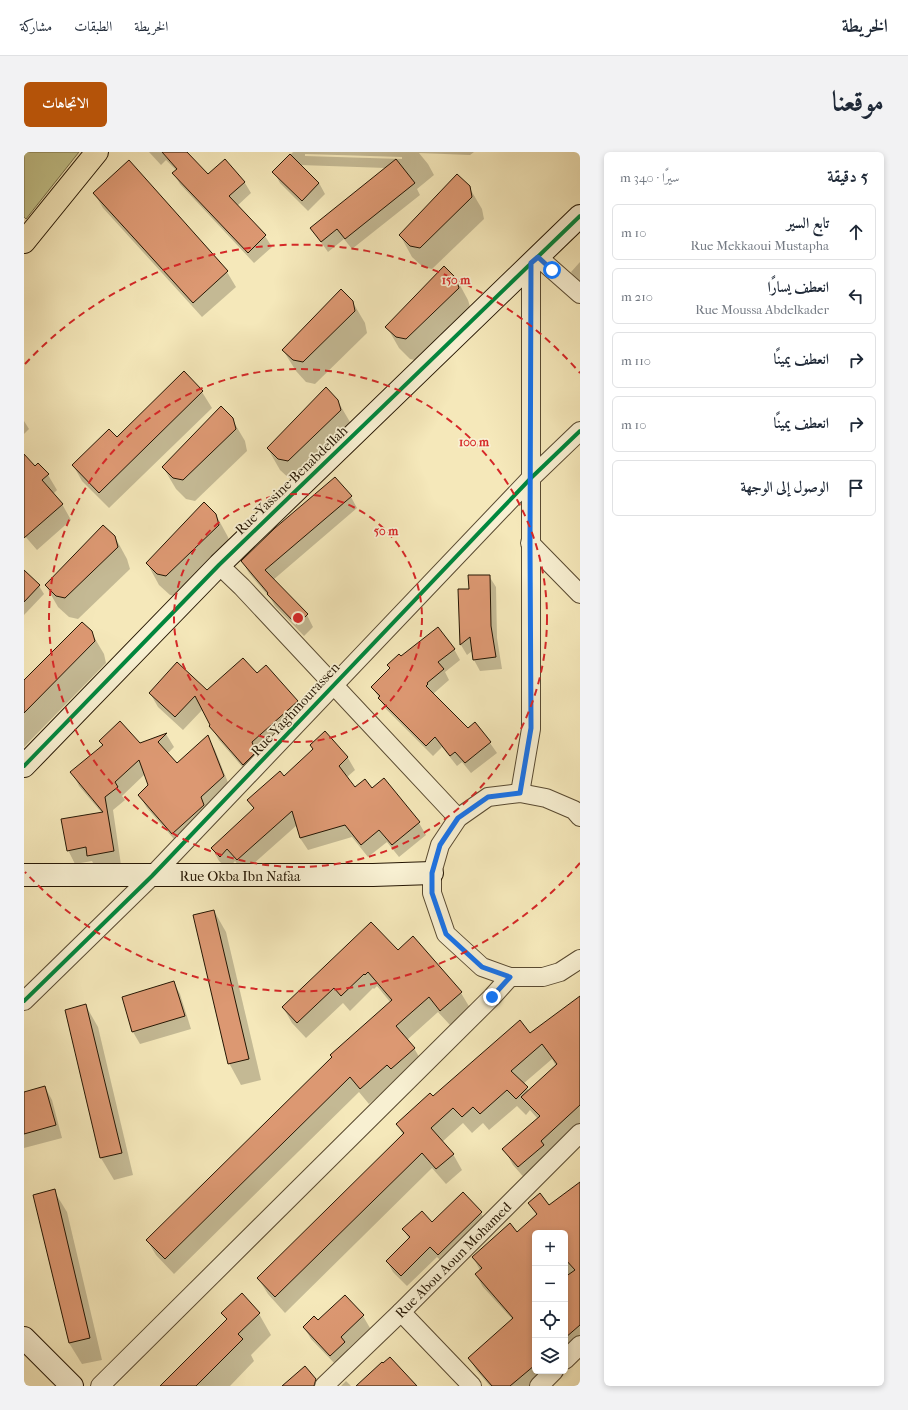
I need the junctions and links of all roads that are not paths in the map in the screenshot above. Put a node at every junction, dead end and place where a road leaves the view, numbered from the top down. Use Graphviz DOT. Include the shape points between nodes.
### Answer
graph roads {
  1 [pos="97,152"];
  2 [pos="580,216"];
  3 [pos="24,242"];
  4 [pos="534,260"];
  5 [pos="580,294"];
  6 [pos="580,431"];
  7 [pos="531,478"];
  8 [pos="530,543"];
  9 [pos="219,565"];
  10 [pos="580,594"];
  11 [pos="334,684"];
  12 [pos="24,766"];
  13 [pos="520,793"];
  14 [pos="580,817"];
  15 [pos="458,818"];
  16 [pos="432,873"];
  17 [pos="24,875"];
  18 [pos="152,876"];
  19 [pos="580,959"];
  20 [pos="510,977"];
  21 [pos="24,1001"];
  22 [pos="580,1133"];
  23 [pos="401,1312"];
  24 [pos="24,1338"];
  25 [pos="580,1344"];
  26 [pos="568,1357"];
  27 [pos="551,1374"];
  28 [pos="72,1386"];
  29 [pos="100,1386"];
  30 [pos="324,1386"];
  31 [pos="472,1386"];
  32 [pos="539,1386"];
  1 -- 3 [label="main road"];
  2 -- 4 [label="street, Rue Yassine Benabdellah"];
  4 -- 5 [label="street"];
  4 -- 7 [label="street"];
  4 -- 9 [label="street, Rue Yassine Benabdellah"];
  6 -- 7 [label="street, Rue Yaghmourassen"];
  7 -- 8 [label="street"];
  7 -- 11 [label="street, Rue Yaghmourassen"];
  8 -- 10 [label="street"];
  8 -- 13 [label="street" via="531,728"];
  9 -- 11 [label="street"];
  9 -- 12 [label="street, Rue Yassine Benabdellah"];
  11 -- 15 [label="street"];
  11 -- 18 [label="street, Rue Yaghmourassen"];
  13 -- 14 [label="street" via="546,798 574,810"];
  13 -- 15 [label="street" via="488,797"];
  15 -- 16 [label="street" via="440,845"];
  16 -- 18 [label="street, Rue Okba Ibn Nafaa"];
  16 -- 20 [label="street" via="432,893 446,934 482,967"];
  17 -- 18 [label="street, Rue Okba Ibn Nafaa"];
  18 -- 21 [label="street, Rue Yaghmourassen"];
  19 -- 20 [label="street" via="560,972 543,977"];
  20 -- 29 [label="street"];
  22 -- 23 [label="street, Rue Abou Aoun Mohamed"];
  23 -- 30 [label="street, Rue Abou Aoun Mohamed"];
  23 -- 31 [label="street"];
  24 -- 28 [label="street"];
  25 -- 26 [label="street"];
  27 -- 32 [label="street"];
}
